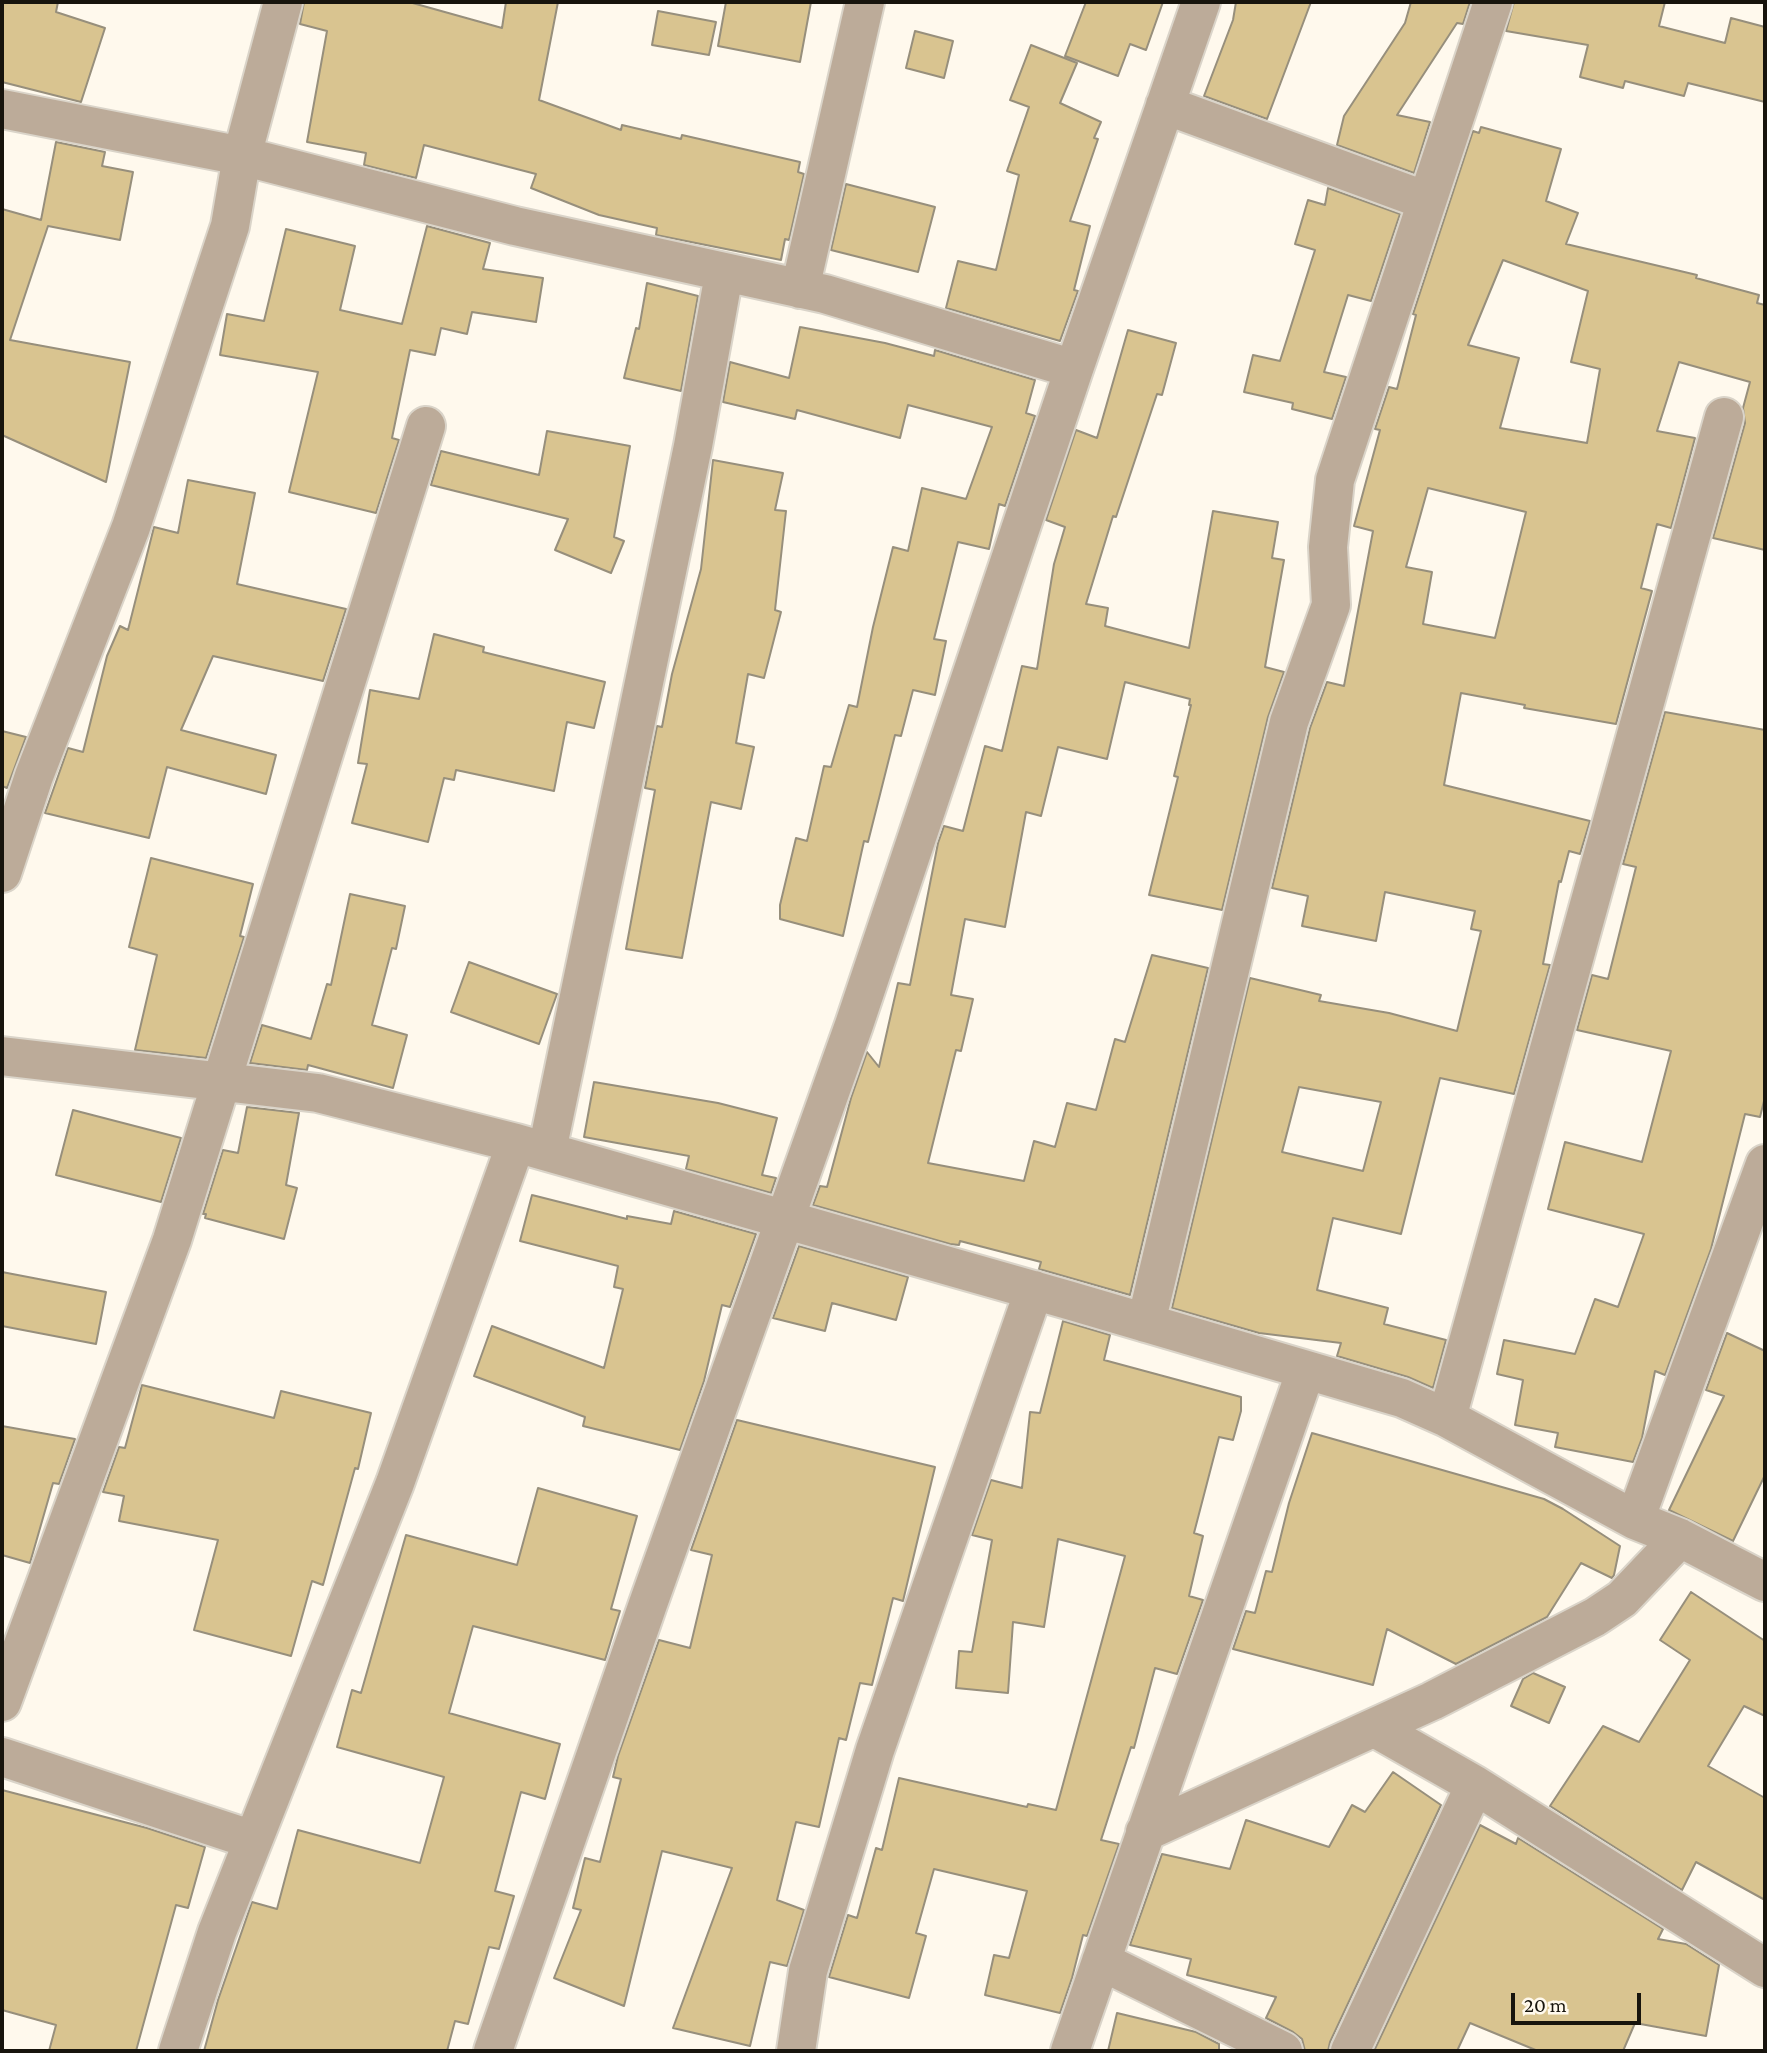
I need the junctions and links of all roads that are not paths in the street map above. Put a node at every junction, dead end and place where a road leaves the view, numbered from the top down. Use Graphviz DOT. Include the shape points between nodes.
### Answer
graph roads {
  1 [pos="283,2"];
  2 [pos="865,2"];
  3 [pos="1201,2"];
  4 [pos="1493,2"];
  5 [pos="1165,105"];
  6 [pos="2,109"];
  7 [pos="242,156"];
  8 [pos="1427,201"];
  9 [pos="724,274"];
  10 [pos="800,289"];
  11 [pos="1074,369"];
  12 [pos="1724,417"];
  13 [pos="426,426"];
  14 [pos="2,873"];
  15 [pos="2,1056"];
  16 [pos="221,1082"];
  17 [pos="532,1147"];
  18 [pos="1765,1164"];
  19 [pos="785,1219"];
  20 [pos="1034,1290"];
  21 [pos="1146,1323"];
  22 [pos="1306,1370"];
  23 [pos="1447,1418"];
  24 [pos="1635,1520"];
  25 [pos="1680,1538"];
  26 [pos="1761,1574"];
  27 [pos="2,1702"];
  28 [pos="1375,1728"];
  29 [pos="2,1757"];
  30 [pos="1475,1785"];
  31 [pos="1145,1832"];
  32 [pos="253,1840"];
  33 [pos="1101,1961"];
  34 [pos="1765,1968"];
  35 [pos="178,2051"];
  36 [pos="493,2051"];
  37 [pos="796,2051"];
  38 [pos="1070,2051"];
  39 [pos="1283,2051"];
  40 [pos="1350,2051"];
  1 -- 7 [label="street"];
  2 -- 10 [label="street"];
  3 -- 5 [label="street"];
  4 -- 8 [label="street"];
  5 -- 8 [label="street"];
  5 -- 11 [label="street"];
  6 -- 7 [label="street"];
  7 -- 9 [label="street"];
  7 -- 14 [label="street" via="230,226 131,527 34,776"];
  8 -- 21 [label="street" via="1335,480 1328,547 1331,605 1289,722"];
  9 -- 10 [label="street"];
  9 -- 17 [label="street" via="694,446"];
  10 -- 11 [label="street"];
  11 -- 19 [label="street"];
  12 -- 23 [label="street"];
  13 -- 16 [label="street"];
  15 -- 16 [label="street"];
  16 -- 17 [label="street" via="318,1093"];
  16 -- 27 [label="street" via="172,1240"];
  17 -- 19 [label="street"];
  17 -- 32 [label="street"];
  18 -- 24 [label="street"];
  19 -- 20 [label="street"];
  19 -- 36 [label="street"];
  20 -- 21 [label="street"];
  20 -- 37 [label="street" via="875,1750 808,1971"];
  21 -- 22 [label="street"];
  22 -- 23 [label="street" via="1402,1398"];
  22 -- 31 [label="street"];
  23 -- 24 [label="street"];
  24 -- 25 [label="street"];
  25 -- 26 [label="street"];
  25 -- 28 [label="street" via="1622,1599 1595,1617"];
  28 -- 30 [label="street"];
  28 -- 31 [label="street"];
  29 -- 32 [label="street"];
  30 -- 34 [label="street"];
  30 -- 40 [label="street"];
  31 -- 33 [label="street"];
  32 -- 35 [label="street"];
  33 -- 38 [label="street"];
  33 -- 39 [label="street"];
}
